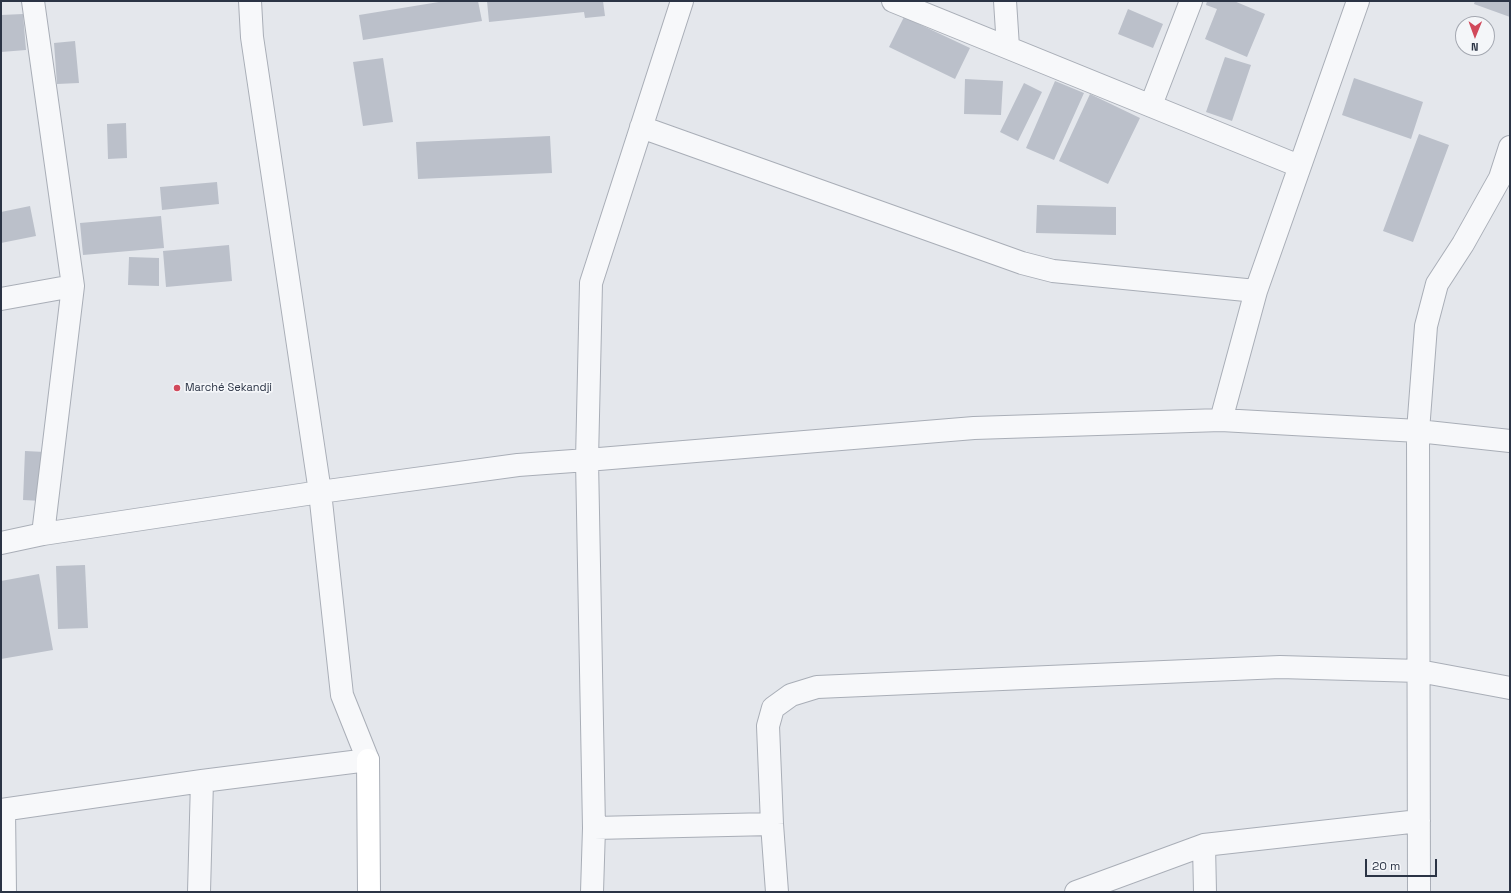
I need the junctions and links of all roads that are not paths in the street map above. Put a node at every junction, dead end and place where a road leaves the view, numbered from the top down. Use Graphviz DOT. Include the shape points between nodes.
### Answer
graph roads {
  1 [pos="33,1"];
  2 [pos="250,1"];
  3 [pos="682,1"];
  4 [pos="893,1"];
  5 [pos="1004,1"];
  6 [pos="1191,1"];
  7 [pos="1358,1"];
  8 [pos="1008,47"];
  9 [pos="1152,105"];
  10 [pos="641,127"];
  11 [pos="1510,147"];
  12 [pos="1300,166"];
  13 [pos="1505,179"];
  14 [pos="73,286"];
  15 [pos="1256,291"];
  16 [pos="1,299"];
  17 [pos="1221,420"];
  18 [pos="1418,430"];
  19 [pos="1510,441"];
  20 [pos="587,460"];
  21 [pos="320,492"];
  22 [pos="43,534"];
  23 [pos="1,543"];
  24 [pos="1419,671"];
  25 [pos="1510,688"];
  26 [pos="368,760"];
  27 [pos="202,781"];
  28 [pos="3,810"];
  29 [pos="1419,821"];
  30 [pos="772,824"];
  31 [pos="594,828"];
  32 [pos="1204,845"];
  33 [pos="5,892"];
  34 [pos="199,892"];
  35 [pos="369,892"];
  36 [pos="592,892"];
  37 [pos="777,892"];
  38 [pos="1076,892"];
  39 [pos="1205,892"];
  40 [pos="1419,892"];
  1 -- 14 [label="street"];
  2 -- 21 [label="street" via="253,45"];
  3 -- 10 [label="street"];
  4 -- 8 [label="street"];
  5 -- 8 [label="street"];
  6 -- 9 [label="street"];
  7 -- 12 [label="street"];
  8 -- 9 [label="street"];
  9 -- 12 [label="street"];
  10 -- 15 [label="street" via="1053,271"];
  10 -- 20 [label="street" via="591,283"];
  11 -- 13 [label="street"];
  12 -- 15 [label="street"];
  13 -- 18 [label="street" via="1437,284 1426,326"];
  14 -- 16 [label="street"];
  14 -- 22 [label="street"];
  15 -- 17 [label="street"];
  17 -- 18 [label="street"];
  17 -- 20 [label="street" via="974,428"];
  18 -- 19 [label="street"];
  18 -- 24 [label="street"];
  20 -- 21 [label="street" via="518,465"];
  20 -- 31 [label="street"];
  21 -- 22 [label="street"];
  21 -- 26 [label="street" via="342,695"];
  22 -- 23 [label="street"];
  24 -- 25 [label="street"];
  24 -- 29 [label="street"];
  24 -- 30 [label="street" via="1272,668 817,687 791,695 773,708 768,726"];
  26 -- 27 [label="street"];
  26 -- 35 [label="street"];
  27 -- 28 [label="street"];
  27 -- 34 [label="street"];
  28 -- 33 [label="street"];
  29 -- 32 [label="street"];
  29 -- 40 [label="street"];
  30 -- 31 [label="street"];
  30 -- 37 [label="street"];
  31 -- 36 [label="street"];
  32 -- 38 [label="street"];
  32 -- 39 [label="street"];
}
